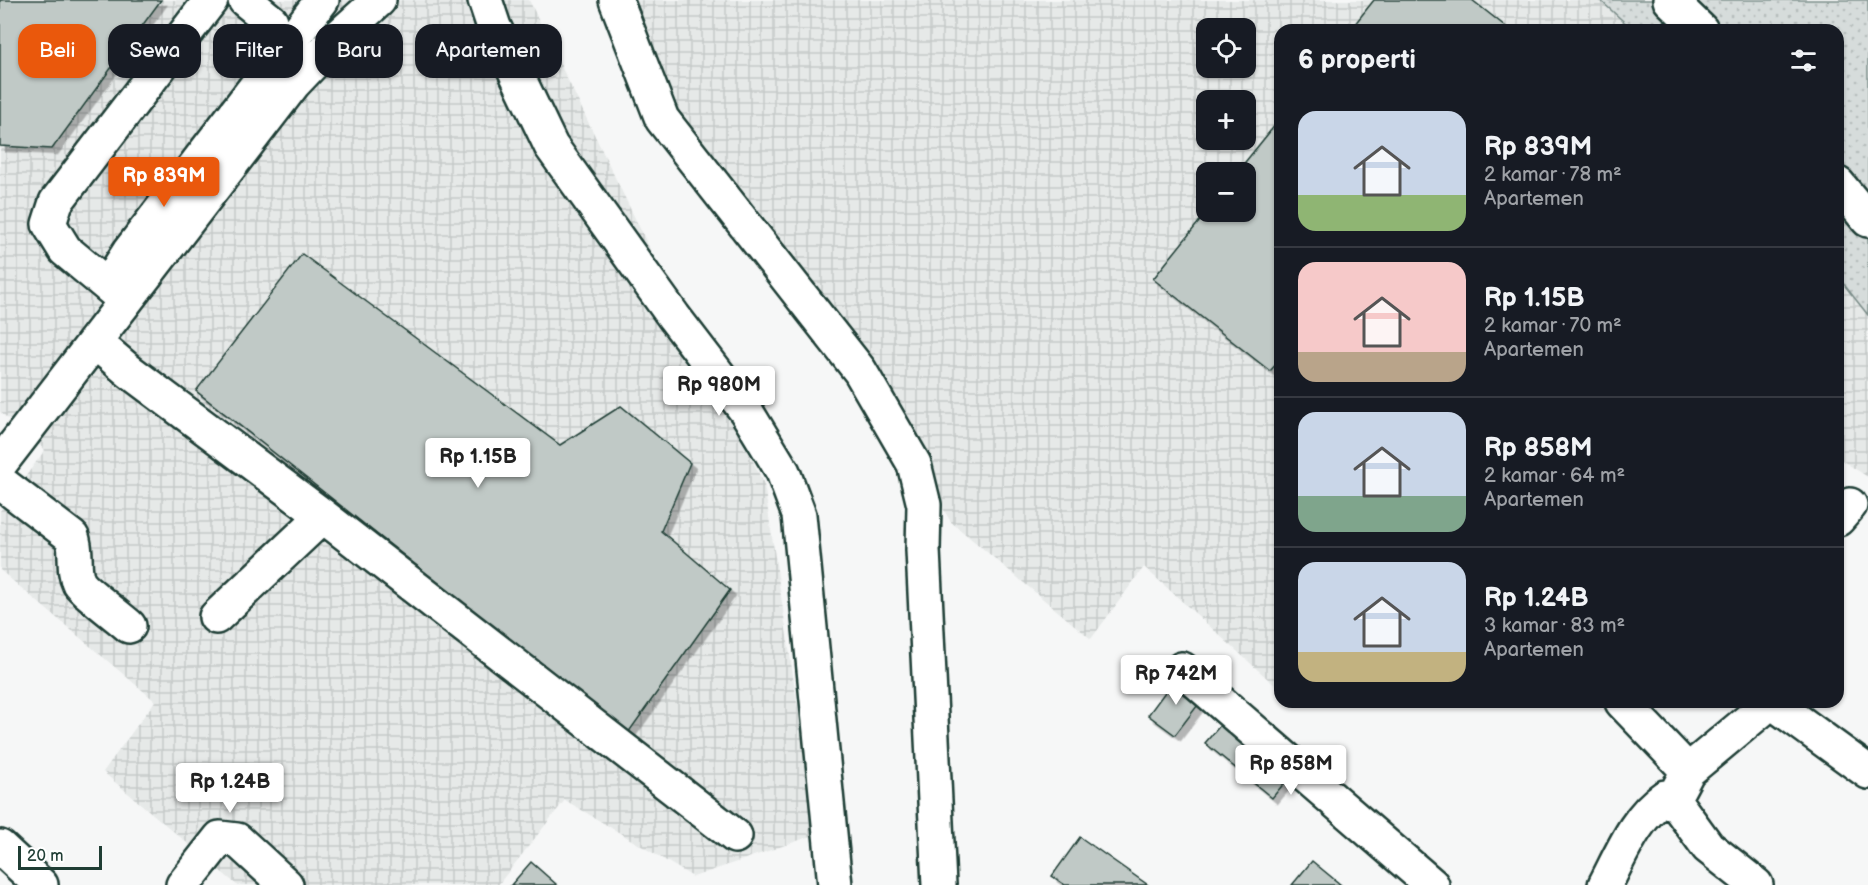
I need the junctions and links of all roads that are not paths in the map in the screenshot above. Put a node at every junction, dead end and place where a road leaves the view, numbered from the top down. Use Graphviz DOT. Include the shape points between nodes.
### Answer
graph roads {
  1 [pos="211,0"];
  2 [pos="245,0"];
  3 [pos="322,0"];
  4 [pos="379,0"];
  5 [pos="485,0"];
  6 [pos="616,0"];
  7 [pos="1670,0"];
  8 [pos="272,21"];
  9 [pos="1695,24"];
  10 [pos="1844,191"];
  11 [pos="1868,220"];
  12 [pos="119,296"];
  13 [pos="95,342"];
  14 [pos="0,464"];
  15 [pos="0,482"];
  16 [pos="323,516"];
  17 [pos="216,617"];
  18 [pos="129,626"];
  19 [pos="1182,669"];
  20 [pos="1626,708"];
  21 [pos="1762,708"];
  22 [pos="1780,708"];
  23 [pos="1868,772"];
  24 [pos="1681,785"];
  25 [pos="735,836"];
  26 [pos="0,847"];
  27 [pos="41,885"];
  28 [pos="183,885"];
  29 [pos="286,885"];
  30 [pos="835,885"];
  31 [pos="939,885"];
  32 [pos="1432,885"];
  33 [pos="1605,885"];
  34 [pos="1756,885"];
  1 -- 12 [label="street" via="56,202 49,224 65,250"];
  2 -- 8 [label="street"];
  3 -- 12 [label="street" via="129,252 115,274"];
  4 -- 12 [label="street" via="294,83"];
  5 -- 30 [label="street" via="551,146 746,411 783,472 799,515"];
  6 -- 31 [label="street" via="662,119 860,371 914,464 924,505"];
  7 -- 9 [label="street"];
  10 -- 11 [label="street"];
  12 -- 13 [label="street"];
  13 -- 14 [label="street"];
  13 -- 16 [label="street"];
  15 -- 18 [label="street" via="72,537 79,584"];
  16 -- 17 [label="street"];
  16 -- 25 [label="street"];
  19 -- 32 [label="street"];
  20 -- 24 [label="street"];
  21 -- 24 [label="street"];
  22 -- 23 [label="street"];
  24 -- 33 [label="street" via="1639,822"];
  24 -- 34 [label="street" via="1708,847"];
  26 -- 27 [label="street"];
  28 -- 29 [label="street" via="220,838 237,840"];
}
